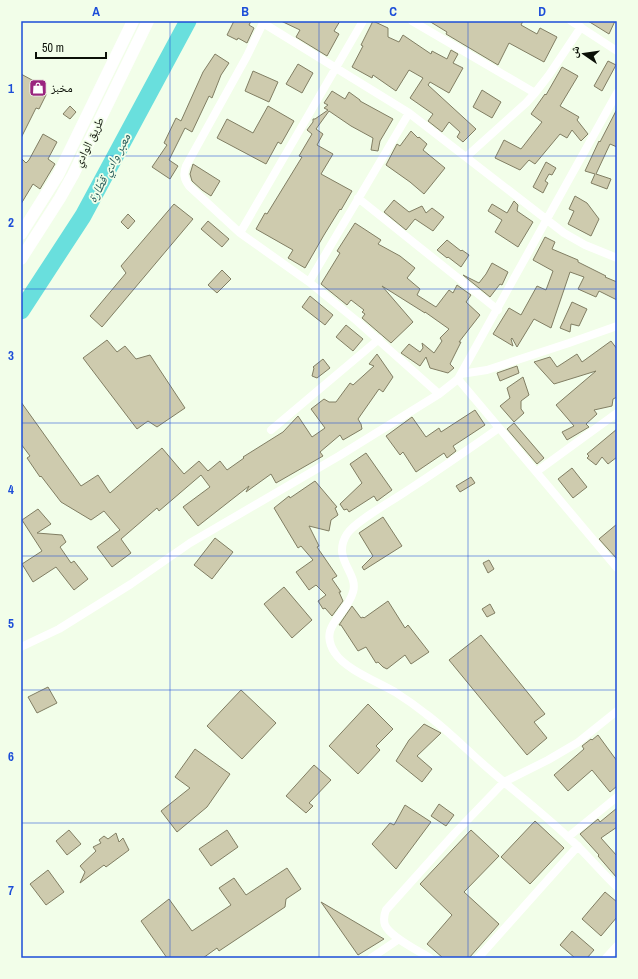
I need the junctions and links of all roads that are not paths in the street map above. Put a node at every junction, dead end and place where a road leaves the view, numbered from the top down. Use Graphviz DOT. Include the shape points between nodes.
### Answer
graph roads {
  1 [pos="133,21"];
  2 [pos="363,21"];
  3 [pos="412,21"];
  4 [pos="570,21"];
  5 [pos="146,22"];
  6 [pos="264,22"];
  7 [pos="581,27"];
  8 [pos="617,51"];
  9 [pos="336,68"];
  10 [pos="536,93"];
  11 [pos="617,94"];
  12 [pos="409,113"];
  13 [pos="73,147"];
  14 [pos="84,152"];
  15 [pos="466,156"];
  16 [pos="358,198"];
  17 [pos="547,220"];
  18 [pos="240,233"];
  19 [pos="21,234"];
  20 [pos="617,258"];
  21 [pos="21,259"];
  22 [pos="309,282"];
  23 [pos="498,310"];
  24 [pos="617,326"];
  25 [pos="379,339"];
  26 [pos="460,377"];
  27 [pos="440,394"];
  28 [pos="617,413"];
  29 [pos="499,428"];
  30 [pos="271,430"];
  31 [pos="536,472"];
  32 [pos="617,568"];
  33 [pos="21,647"];
  34 [pos="617,711"];
  35 [pos="504,782"];
  36 [pos="617,797"];
  37 [pos="568,837"];
  38 [pos="578,846"];
  39 [pos="616,883"];
  40 [pos="399,940"];
  41 [pos="617,946"];
  42 [pos="374,957"];
  43 [pos="430,958"];
  44 [pos="478,958"];
  45 [pos="606,958"];
  1 -- 13 [label="main road, طريق الوادي"];
  2 -- 9 [label="street"];
  3 -- 10 [label="street"];
  4 -- 7 [label="street"];
  5 -- 14 [label="main road, طريق الوادي"];
  6 -- 9 [label="street"];
  6 -- 18 [label="street" via="184,171 189,186"];
  7 -- 8 [label="street"];
  7 -- 10 [label="street"];
  9 -- 12 [label="street"];
  9 -- 18 [label="street"];
  10 -- 15 [label="street"];
  11 -- 17 [label="street"];
  12 -- 15 [label="street"];
  12 -- 16 [label="street"];
  13 -- 14 [label="main road"];
  13 -- 19 [label="main road, طريق الوادي"];
  14 -- 21 [label="main road, طريق الوادي" via="60,198"];
  15 -- 17 [label="street"];
  16 -- 22 [label="street"];
  16 -- 23 [label="street"];
  17 -- 20 [label="street" via="578,241"];
  17 -- 23 [label="street"];
  18 -- 22 [label="street"];
  22 -- 25 [label="street"];
  23 -- 26 [label="street"];
  24 -- 26 [label="street"];
  25 -- 27 [label="street"];
  25 -- 30 [label="street"];
  26 -- 27 [label="street"];
  26 -- 29 [label="street"];
  27 -- 33 [label="street" via="190,543 59,629"];
  28 -- 31 [label="street"];
  29 -- 31 [label="street"];
  29 -- 35 [label="street" via="348,532 342,546 342,557 354,590 328,636 336,654 350,667 397,693 427,714"];
  31 -- 32 [label="street"];
  34 -- 35 [label="street" via="577,743"];
  35 -- 37 [label="street"];
  35 -- 40 [label="street" via="386,910 386,926"];
  36 -- 37 [label="street"];
  37 -- 38 [label="street"];
  38 -- 39 [label="street"];
  38 -- 44 [label="street"];
  40 -- 42 [label="street"];
  40 -- 43 [label="street"];
  41 -- 45 [label="street"];
}
